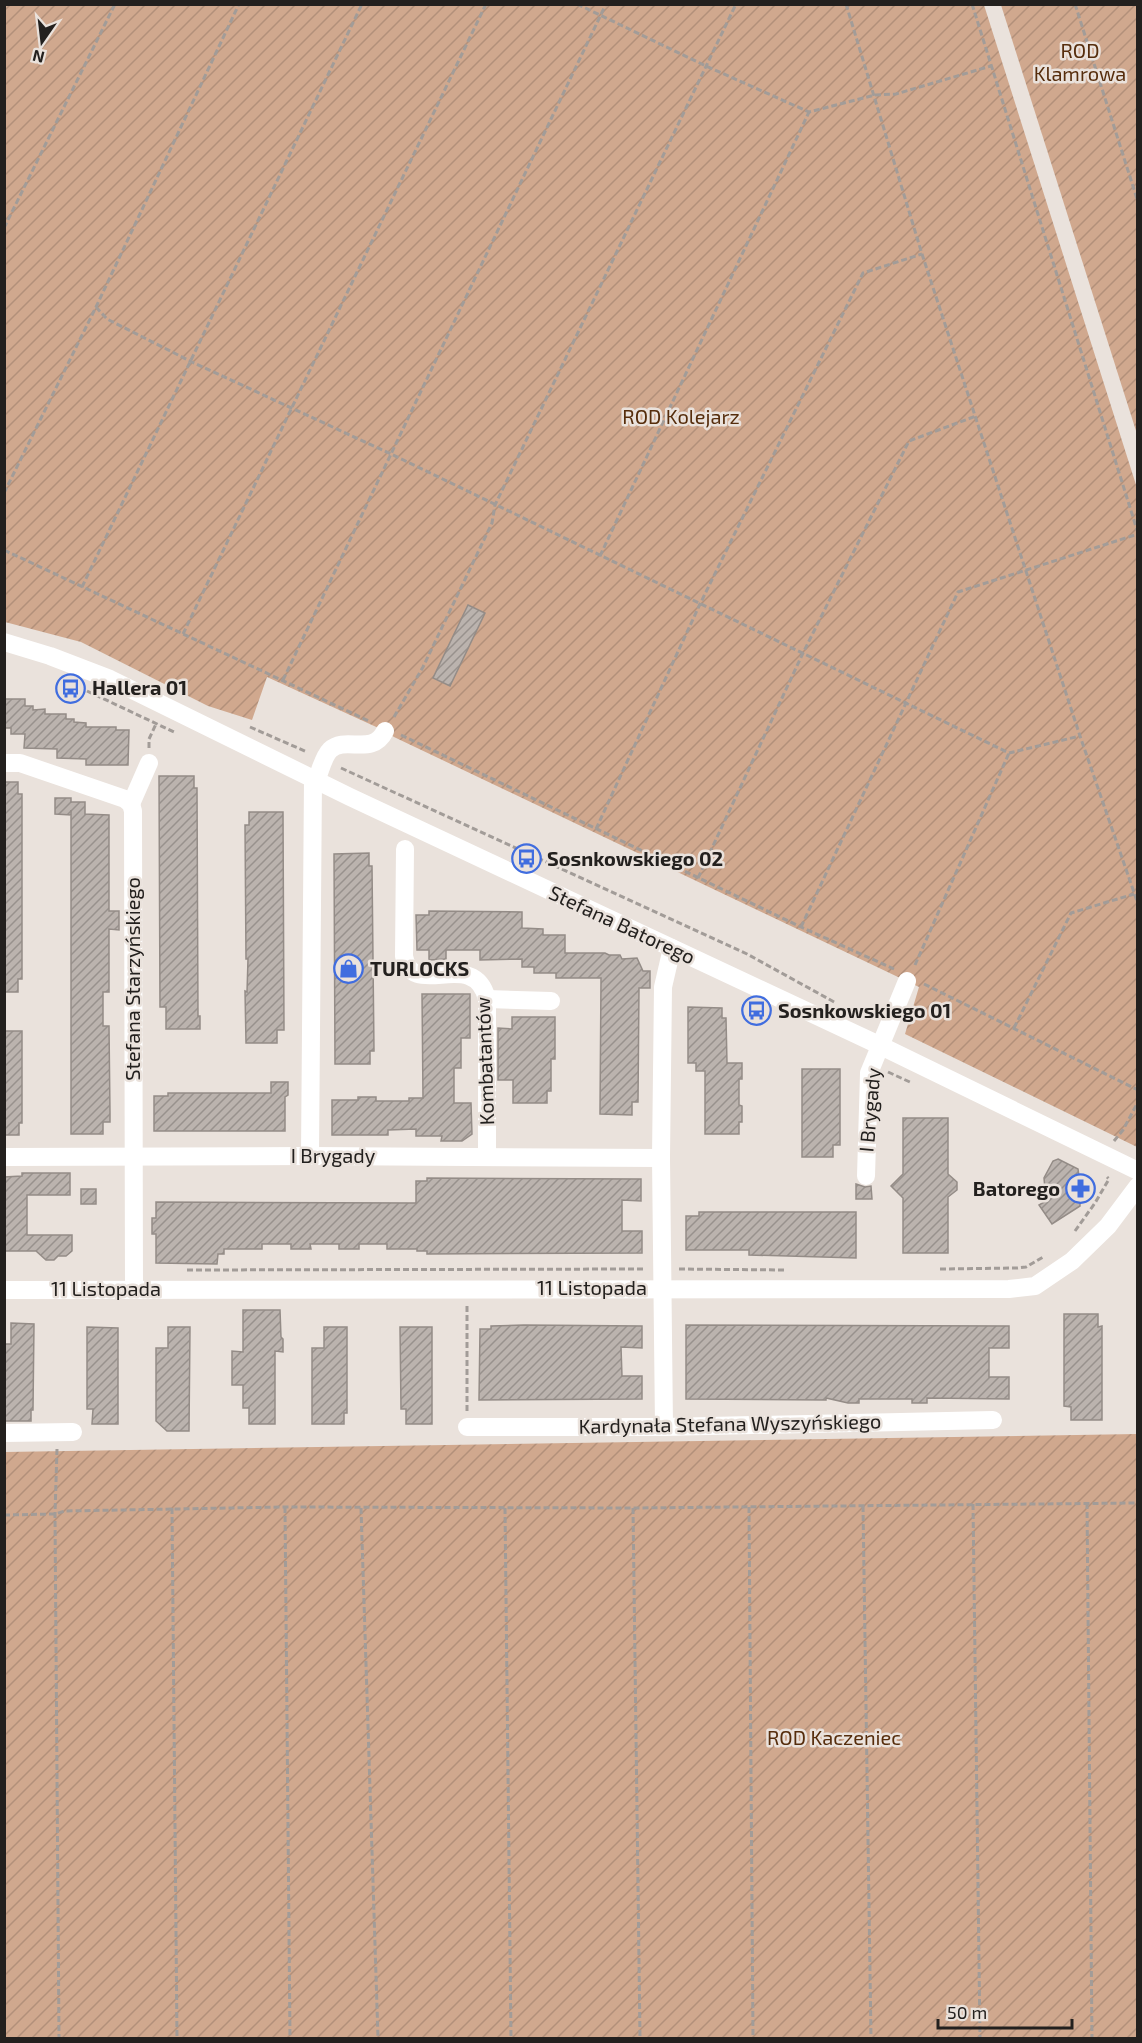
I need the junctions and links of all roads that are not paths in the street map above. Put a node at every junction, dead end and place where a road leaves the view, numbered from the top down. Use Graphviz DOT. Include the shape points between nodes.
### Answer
graph roads {
  1 [pos="4,642"];
  2 [pos="386,730"];
  3 [pos="4,763"];
  4 [pos="149,763"];
  5 [pos="314,780"];
  6 [pos="131,804"];
  7 [pos="405,849"];
  8 [pos="672,948"];
  9 [pos="909,979"];
  10 [pos="487,999"];
  11 [pos="551,1001"];
  12 [pos="879,1045"];
  13 [pos="310,1156"];
  14 [pos="4,1157"];
  15 [pos="133,1157"];
  16 [pos="487,1157"];
  17 [pos="661,1158"];
  18 [pos="1137,1172"];
  19 [pos="866,1176"];
  20 [pos="1137,1186"];
  21 [pos="663,1278"];
  22 [pos="134,1289"];
  23 [pos="4,1290"];
  24 [pos="993,1420"];
  25 [pos="664,1427"];
  26 [pos="467,1428"];
  27 [pos="67,1432"];
  28 [pos="4,1433"];
  1 -- 5 [label="street, Stefana Batorego" via="110,679"];
  2 -- 5 [label="street" via="381,740 370,745 339,746 330,751"];
  3 -- 6 [label="street" via="20,763"];
  4 -- 6 [label="street"];
  5 -- 8 [label="street, Stefana Batorego"];
  5 -- 13 [label="street"];
  6 -- 15 [label="street, Stefana Starzyńskiego"];
  7 -- 10 [label="street, Kombatantów" via="406,966 412,973 422,975 468,976 478,981"];
  8 -- 12 [label="street, Stefana Batorego"];
  8 -- 17 [label="street" via="663,987"];
  9 -- 12 [label="street, I Brygady"];
  10 -- 11 [label="street"];
  10 -- 16 [label="street, Kombatantów"];
  12 -- 18 [label="street, Stefana Batorego" via="1109,1149"];
  12 -- 19 [label="street, I Brygady" via="869,1073"];
  13 -- 15 [label="street, I Brygady"];
  13 -- 16 [label="street, I Brygady"];
  14 -- 15 [label="street, I Brygady"];
  15 -- 22 [label="street, Stefana Starzyńskiego"];
  16 -- 17 [label="street, I Brygady"];
  17 -- 21 [label="street"];
  20 -- 21 [label="street, 11 Listopada" via="1091,1245 1035,1286 1009,1289"];
  21 -- 22 [label="street, 11 Listopada"];
  21 -- 25 [label="street"];
  22 -- 23 [label="street, 11 Listopada"];
  24 -- 25 [label="street, Kardynała Stefana Wyszyńskiego"];
  25 -- 26 [label="street, Kardynała Stefana Wyszyńskiego"];
  27 -- 28 [label="street"];
}
